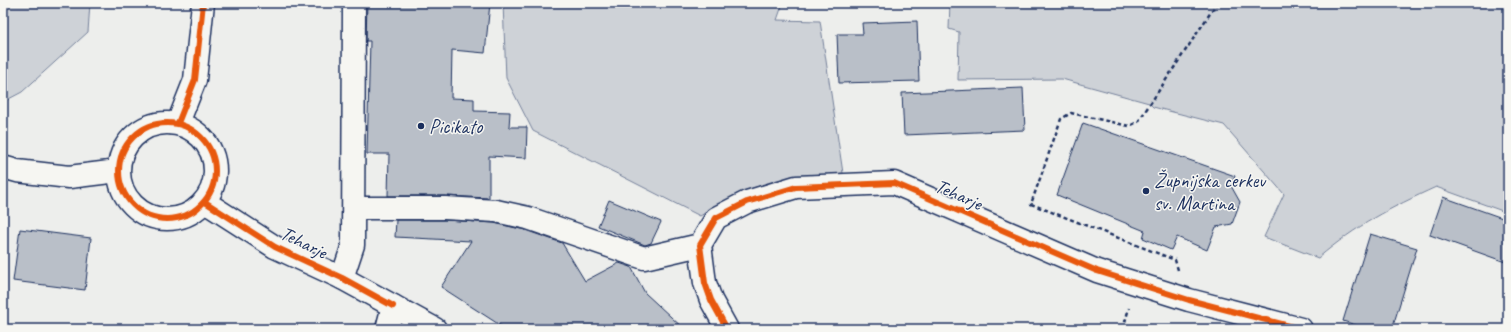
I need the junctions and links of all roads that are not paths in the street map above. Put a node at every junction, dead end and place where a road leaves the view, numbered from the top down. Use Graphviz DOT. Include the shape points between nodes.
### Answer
graph roads {
  1 [pos="203,3"];
  2 [pos="354,3"];
  3 [pos="178,123"];
  4 [pos="3,166"];
  5 [pos="118,172"];
  6 [pos="205,202"];
  7 [pos="354,208"];
  8 [pos="700,245"];
  9 [pos="342,278"];
  10 [pos="393,306"];
  11 [pos="387,329"];
  12 [pos="435,329"];
  13 [pos="727,329"];
  14 [pos="1301,329"];
  1 -- 3 [label="street" via="195,80"];
  2 -- 7 [label="street"];
  3 -- 5 [label="street" via="154,123 136,132 122,149"];
  3 -- 6 [label="street" via="201,135 214,158 215,180"];
  4 -- 5 [label="street" via="69,177"];
  5 -- 6 [label="street" via="124,195 140,212 164,220 187,215"];
  6 -- 9 [label="street, Teharje" via="275,247"];
  7 -- 8 [label="street" via="496,210 528,218 644,258"];
  7 -- 9 [label="street" via="353,245"];
  8 -- 13 [label="street" via="705,283"];
  8 -- 14 [label="street, Teharje" via="716,218 747,202 796,187 894,183 1097,272 1189,300"];
  9 -- 10 [label="street, Teharje"];
  10 -- 11 [label="street"];
  10 -- 12 [label="street, Teharje"];
}
